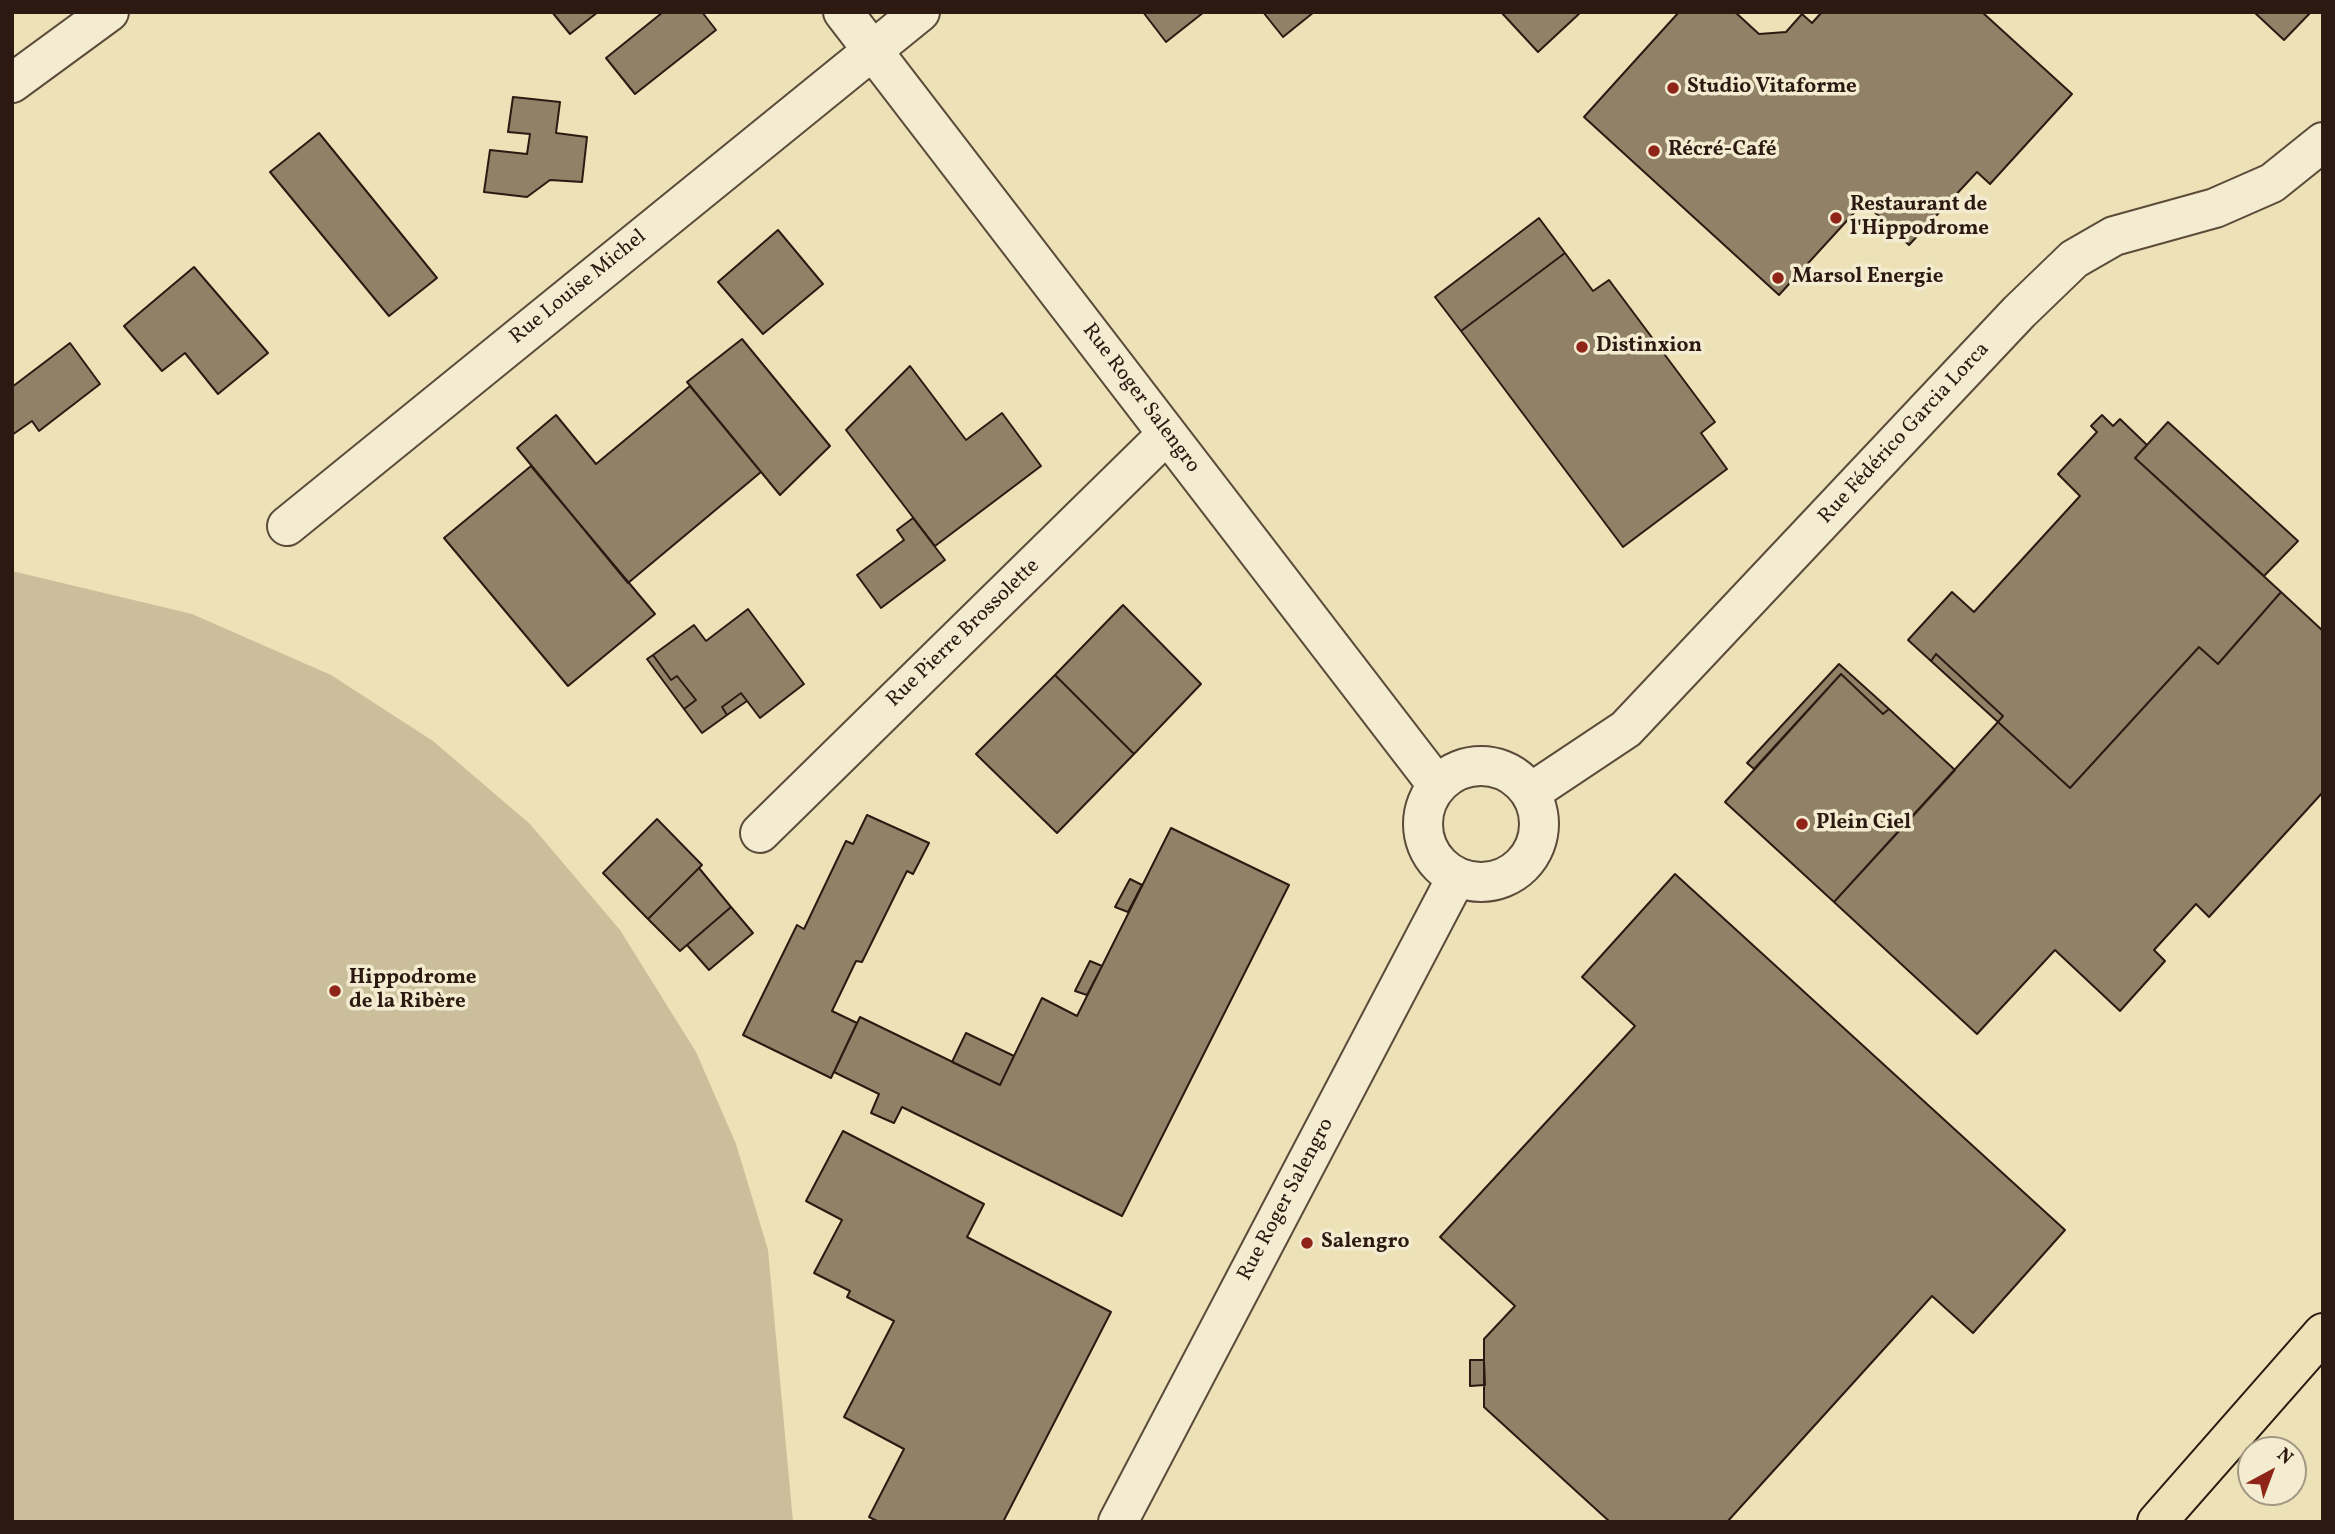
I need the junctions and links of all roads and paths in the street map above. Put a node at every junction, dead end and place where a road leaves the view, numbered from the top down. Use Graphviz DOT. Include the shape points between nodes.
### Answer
graph roads {
  1 [pos="109,12"];
  2 [pos="843,12"];
  3 [pos="920,12"];
  4 [pos="872,50"];
  5 [pos="12,83"];
  6 [pos="2323,142"];
  7 [pos="1167,435"];
  8 [pos="286,526"];
  9 [pos="1437,785"];
  10 [pos="1530,793"];
  11 [pos="760,832"];
  12 [pos="1456,878"];
  13 [pos="2323,1333"];
  14 [pos="1118,1522"];
  15 [pos="2157,1522"];
  1 -- 5 [label="street"];
  2 -- 4 [label="street, Rue Roger Salengro"];
  3 -- 4 [label="street"];
  4 -- 7 [label="street, Rue Roger Salengro"];
  4 -- 8 [label="street, Rue Louise Michel"];
  6 -- 10 [label="street, Rue Fédérico Garcia Lorca" via="2272,183 2215,208 2114,236 2074,259 1626,729"];
  7 -- 9 [label="street, Rue Roger Salengro"];
  7 -- 11 [label="street, Rue Pierre Brossolette"];
  9 -- 10 [label="street" via="1450,774 1485,765 1518,779"];
  9 -- 12 [label="street" via="1422,818 1423,836 1430,853"];
  10 -- 12 [label="street" via="1538,810 1539,829 1525,863 1493,882"];
  12 -- 14 [label="street, Rue Roger Salengro"];
  13 -- 15 [label="main road"];
}
